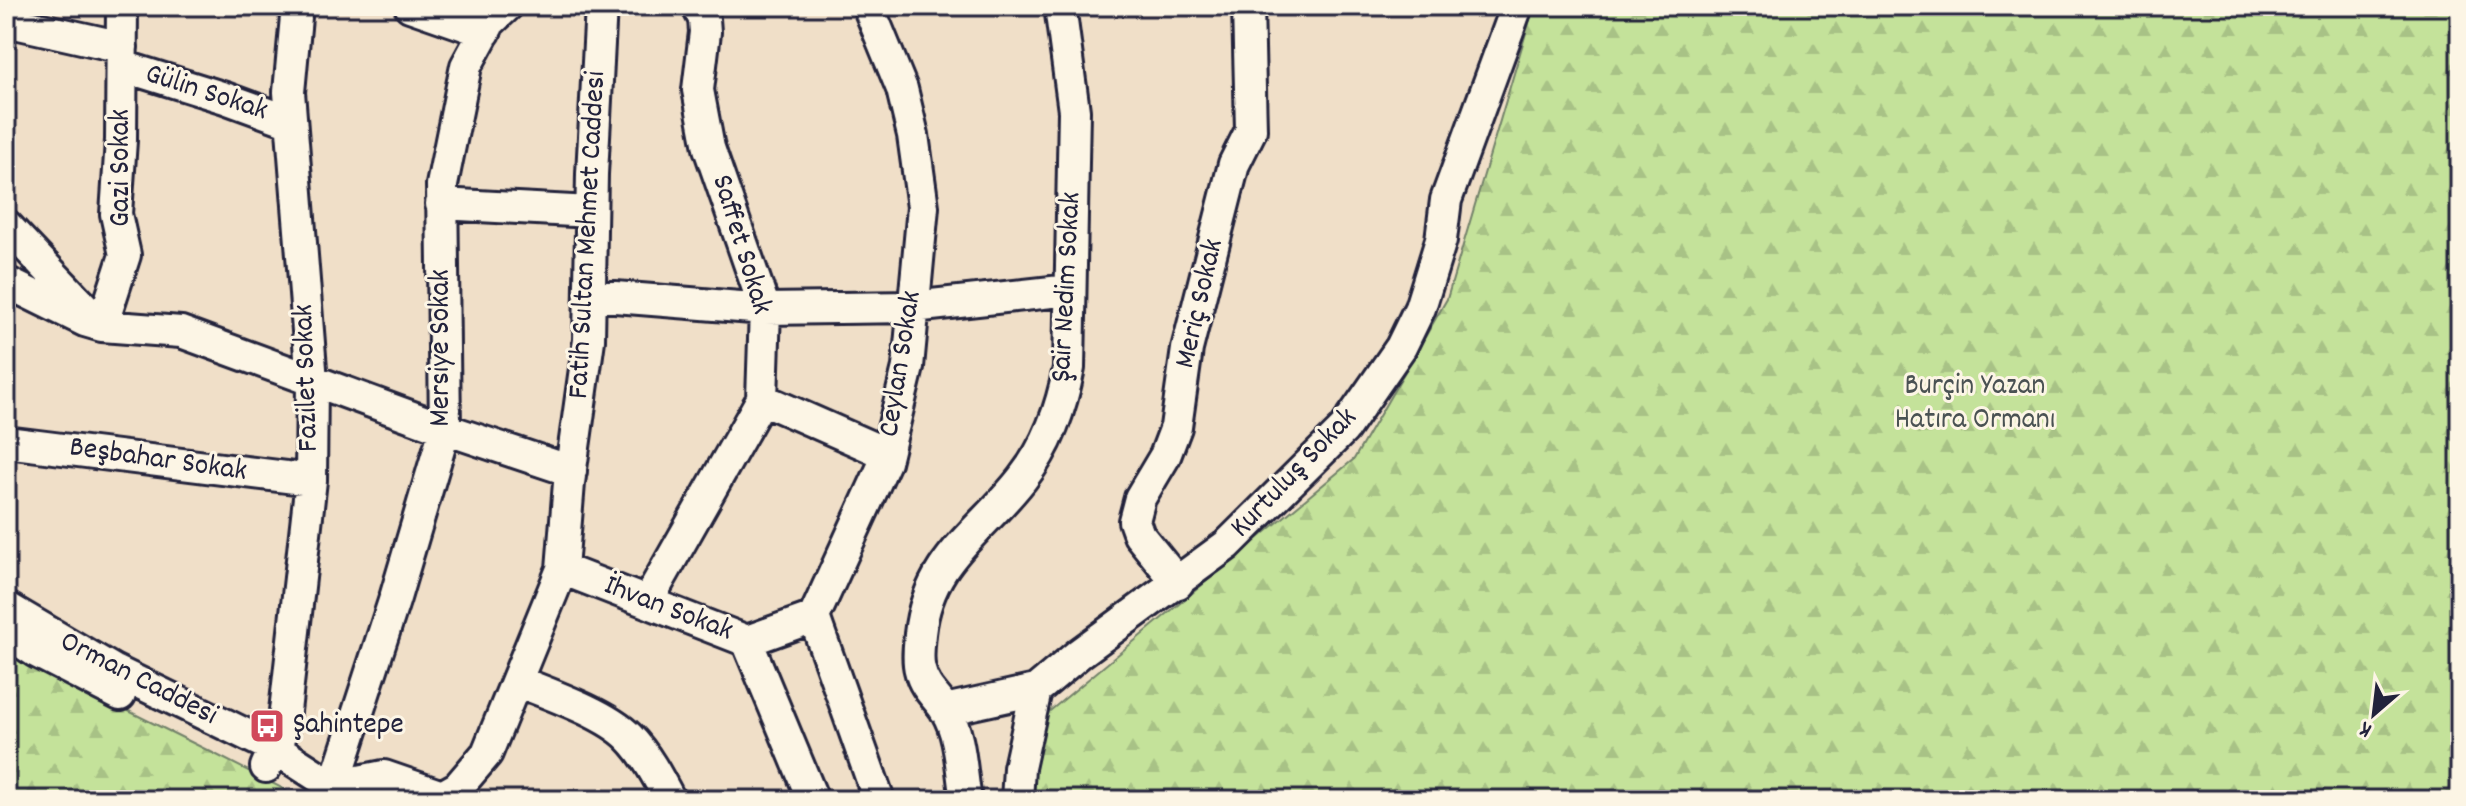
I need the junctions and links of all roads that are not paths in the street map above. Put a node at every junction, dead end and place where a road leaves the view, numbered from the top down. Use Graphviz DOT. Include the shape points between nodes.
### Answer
graph roads {
  1 [pos="122,6"];
  2 [pos="297,6"];
  3 [pos="410,6"];
  4 [pos="507,6"];
  5 [pos="601,6"];
  6 [pos="697,6"];
  7 [pos="868,6"];
  8 [pos="1060,6"];
  9 [pos="1248,6"];
  10 [pos="1517,6"];
  11 [pos="6,21"];
  12 [pos="485,32"];
  13 [pos="122,57"];
  14 [pos="291,122"];
  15 [pos="441,204"];
  16 [pos="591,212"];
  17 [pos="6,225"];
  18 [pos="6,282"];
  19 [pos="1070,290"];
  20 [pos="590,295"];
  21 [pos="913,307"];
  22 [pos="765,309"];
  23 [pos="102,326"];
  24 [pos="312,381"];
  25 [pos="762,399"];
  26 [pos="445,429"];
  27 [pos="6,442"];
  28 [pos="887,454"];
  29 [pos="571,471"];
  30 [pos="311,480"];
  31 [pos="562,569"];
  32 [pos="1178,583"];
  33 [pos="647,602"];
  34 [pos="6,607"];
  35 [pos="814,617"];
  36 [pos="6,632"];
  37 [pos="747,641"];
  38 [pos="517,681"];
  39 [pos="1036,690"];
  40 [pos="945,710"];
  41 [pos="270,757"];
  42 [pos="334,796"];
  43 [pos="670,800"];
  44 [pos="813,800"];
  45 [pos="879,800"];
  46 [pos="966,800"];
  47 [pos="1017,800"];
  1 -- 13 [label="street, Gazi Sokak"];
  2 -- 14 [label="street, Fazilet Sokak"];
  3 -- 12 [label="street"];
  4 -- 12 [label="street, Mersiye Sokak"];
  5 -- 16 [label="street, Fatih Sultan Mehmet Caddesi"];
  6 -- 22 [label="street, Saffet Sokak" via="705,32 698,90 709,148"];
  7 -- 21 [label="street, Ceylan Sokak" via="902,89 913,135 923,207"];
  8 -- 19 [label="street, Şair Nedim Sokak" via="1074,111"];
  9 -- 32 [label="street, Meriç Sokak" via="1251,130 1234,164 1187,349 1176,427 1134,521 1139,535"];
  10 -- 32 [label="street, Kurtuluş Sokak" via="1446,200 1441,240 1420,308 1401,347 1344,429 1227,545"];
  11 -- 13 [label="street, Gülin Sokak"];
  12 -- 15 [label="street, Mersiye Sokak" via="466,66"];
  13 -- 14 [label="street, Gülin Sokak"];
  13 -- 23 [label="street, Gazi Sokak" via="116,214 125,255"];
  14 -- 24 [label="street, Fazilet Sokak"];
  15 -- 16 [label="street"];
  15 -- 26 [label="street, Mersiye Sokak"];
  16 -- 20 [label="street, Fatih Sultan Mehmet Caddesi"];
  17 -- 23 [label="street"];
  18 -- 23 [label="street"];
  19 -- 21 [label="street"];
  19 -- 40 [label="street, Şair Nedim Sokak" via="1069,368 1062,405 1047,439 1023,478 941,570 923,609 919,670"];
  20 -- 22 [label="street"];
  20 -- 29 [label="street, Fatih Sultan Mehmet Caddesi"];
  21 -- 22 [label="street"];
  21 -- 28 [label="street, Ceylan Sokak" via="908,367"];
  22 -- 25 [label="street, Saffet Sokak"];
  23 -- 24 [label="street" via="181,332"];
  24 -- 26 [label="street"];
  24 -- 30 [label="street, Fazilet Sokak"];
  25 -- 28 [label="street"];
  25 -- 33 [label="street, Saffet Sokak"];
  26 -- 29 [label="street"];
  26 -- 42 [label="street, Mersiye Sokak"];
  27 -- 30 [label="street, Beşbahar Sokak"];
  28 -- 35 [label="street, Ceylan Sokak"];
  29 -- 31 [label="street, Fatih Sultan Mehmet Caddesi"];
  30 -- 41 [label="street, Fazilet Sokak" via="283,729"];
  31 -- 33 [label="street, İhvan Sokak"];
  31 -- 38 [label="street, Fatih Sultan Mehmet Caddesi"];
  32 -- 39 [label="street, Kurtuluş Sokak"];
  33 -- 37 [label="street, İhvan Sokak"];
  34 -- 41 [label="street, Orman Caddesi"];
  35 -- 37 [label="street"];
  35 -- 45 [label="street"];
  36 -- 41 [label="street, Orman Caddesi" via="88,679"];
  37 -- 44 [label="street, İhvan Sokak"];
  38 -- 42 [label="street, Fatih Sultan Mehmet Caddesi" via="487,753 458,787 442,796 384,776"];
  38 -- 43 [label="street" via="585,709 628,736"];
  39 -- 40 [label="street, Kurtuluş Sokak"];
  39 -- 47 [label="street"];
  40 -- 46 [label="street, Şair Nedim Sokak" via="955,731"];
  41 -- 42 [label="street, Orman Caddesi"];
}
